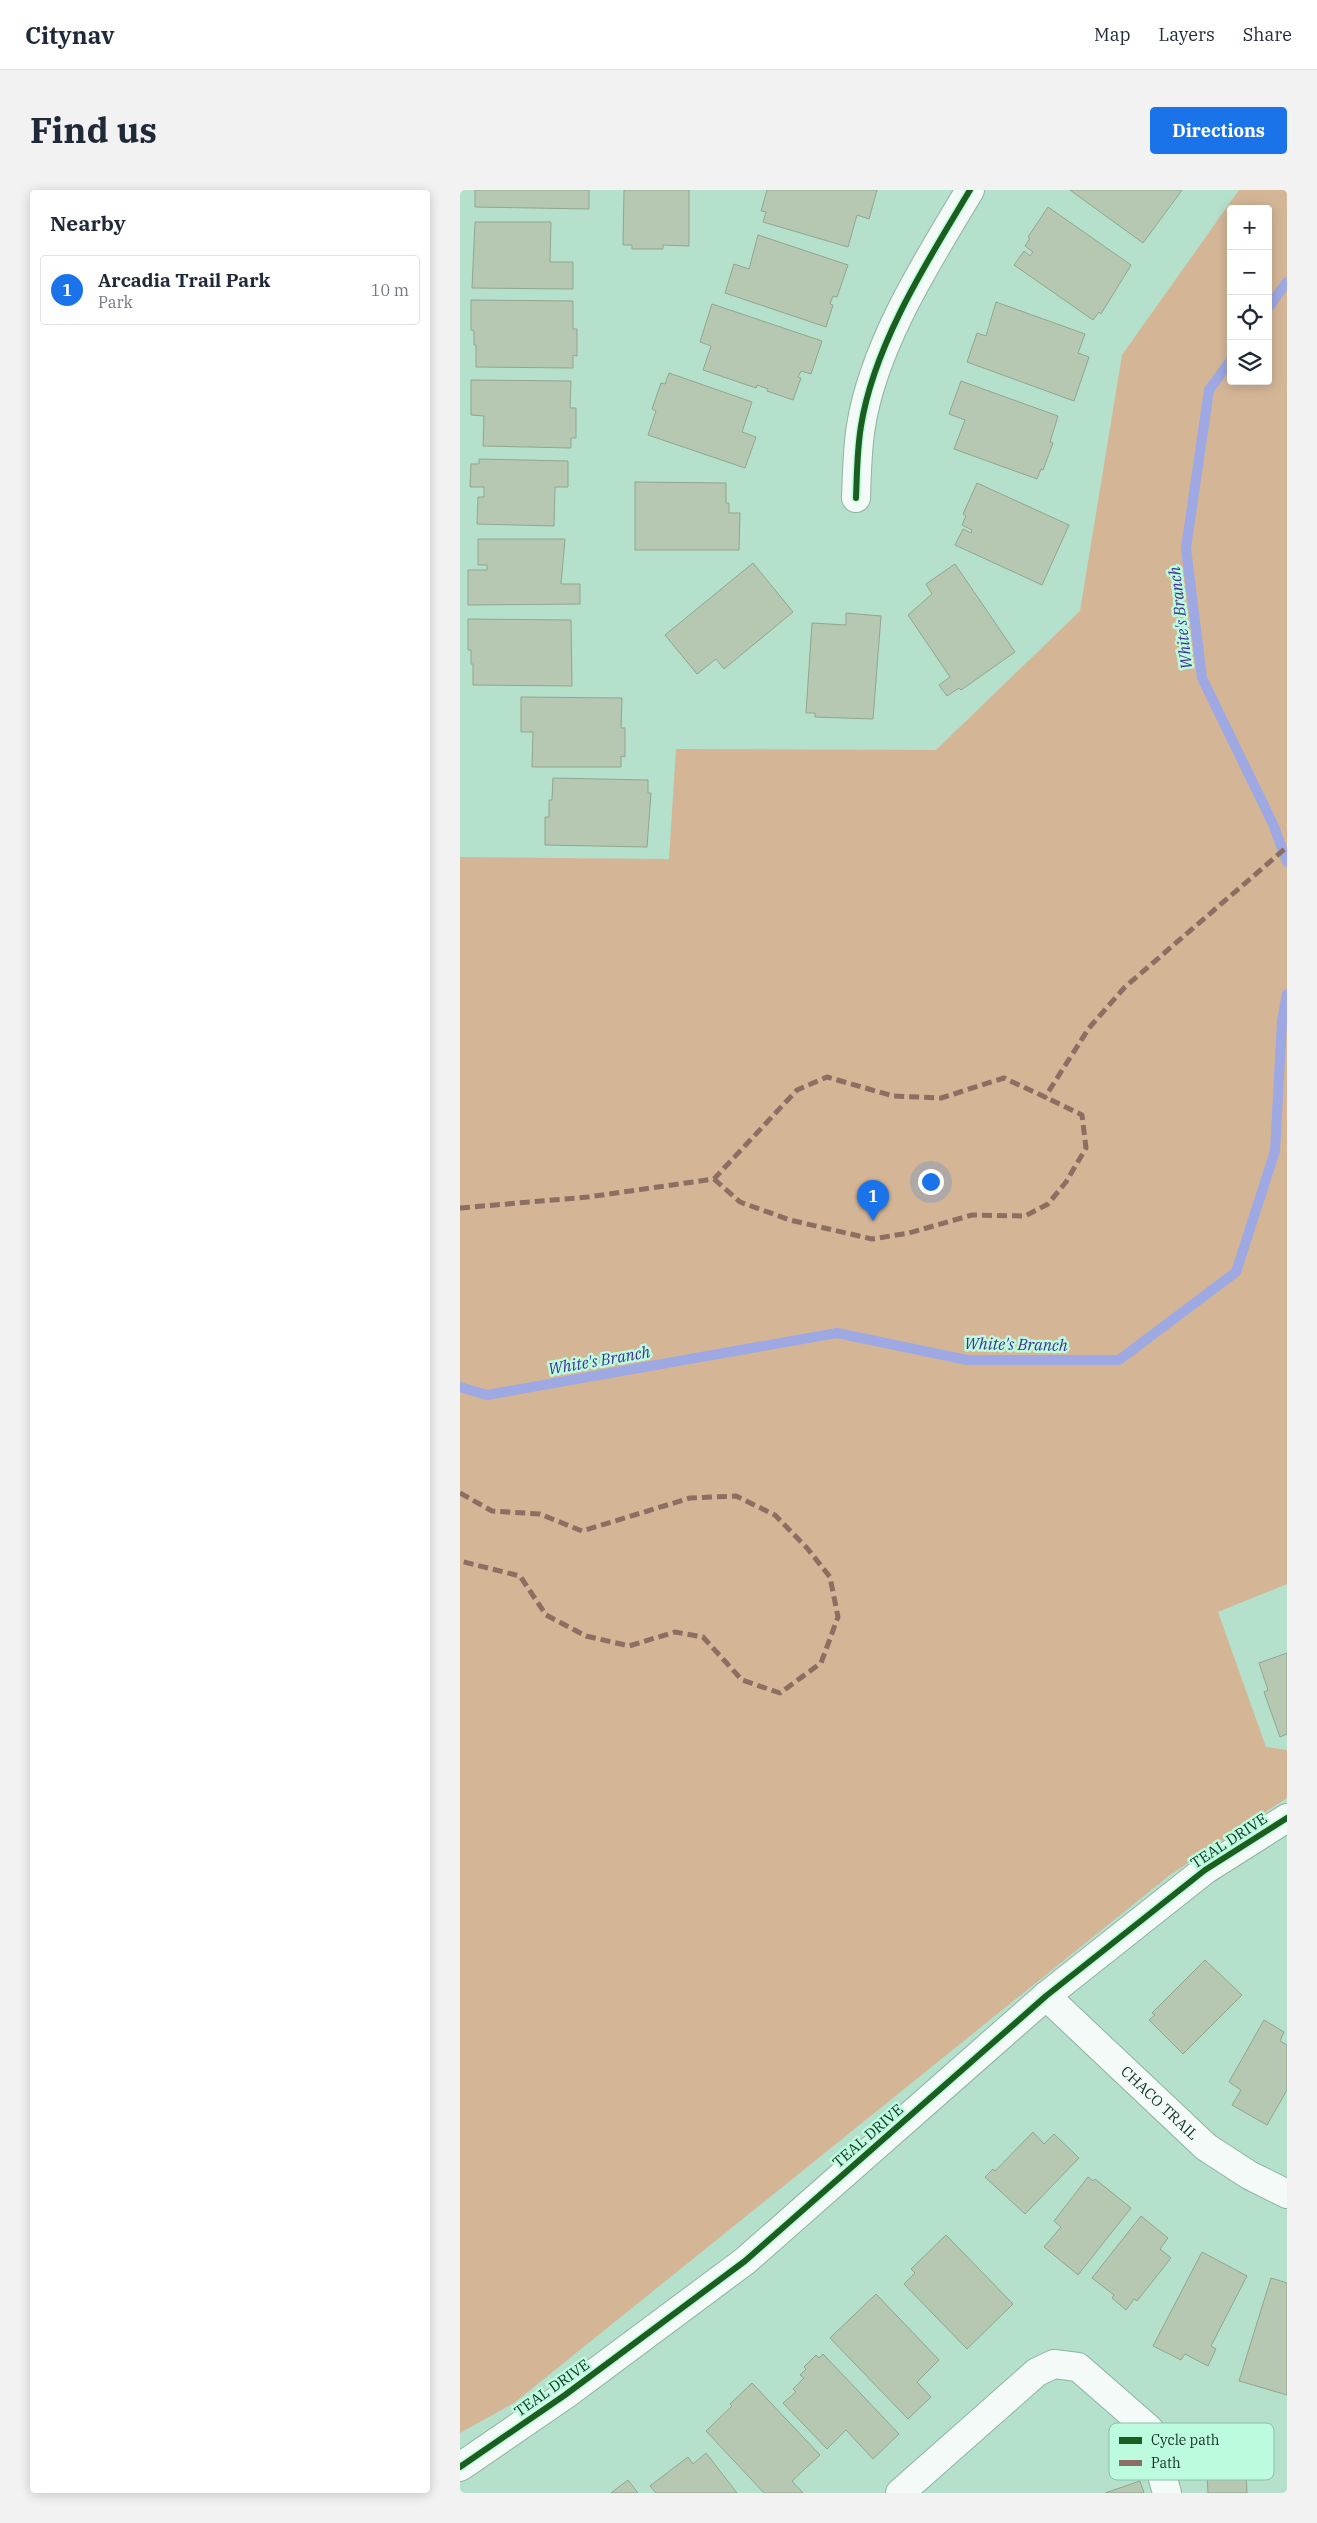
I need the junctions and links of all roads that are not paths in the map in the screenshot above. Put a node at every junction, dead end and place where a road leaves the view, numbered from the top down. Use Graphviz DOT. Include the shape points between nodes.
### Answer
graph roads {
  1 [pos="970,190"];
  2 [pos="856,498"];
  3 [pos="1287,1818"];
  4 [pos="1046,1996"];
  5 [pos="1287,2194"];
  6 [pos="1142,2423"];
  7 [pos="460,2466"];
  8 [pos="1163,2480"];
  9 [pos="900,2493"];
  10 [pos="1167,2493"];
  1 -- 2 [label="street" via="922,270 871,384 861,425"];
  3 -- 4 [label="street, TEAL DRIVE" via="1205,1870"];
  4 -- 5 [label="street, CHACO TRAIL" via="1206,2146 1249,2175"];
  4 -- 7 [label="street, TEAL DRIVE" via="745,2261 565,2395"];
  6 -- 9 [label="street" via="1078,2367 1054,2364 1037,2372"];
  8 -- 10 [label="street"];
}
